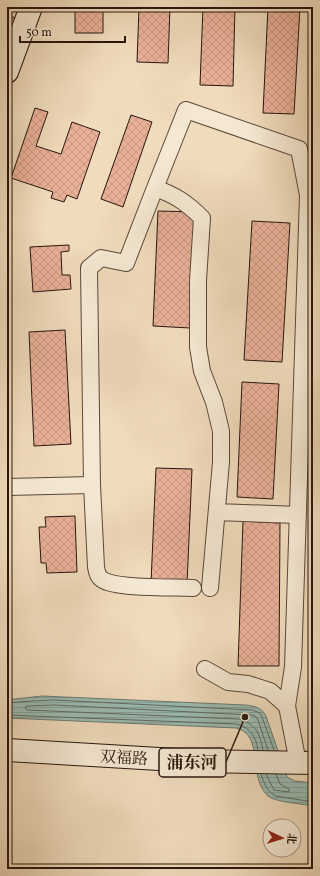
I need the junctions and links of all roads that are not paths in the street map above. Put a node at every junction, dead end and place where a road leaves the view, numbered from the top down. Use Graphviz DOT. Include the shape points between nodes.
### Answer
graph roads {
  1 [pos="31,7"];
  2 [pos="7,72"];
  3 [pos="155,188"];
  4 [pos="92,485"];
  5 [pos="7,487"];
  6 [pos="217,512"];
  7 [pos="298,515"];
  8 [pos="193,588"];
  9 [pos="210,588"];
  10 [pos="205,669"];
  11 [pos="287,706"];
  12 [pos="7,750"];
  13 [pos="300,763"];
  1 -- 2 [label="street"];
  3 -- 4 [label="street" via="126,263 101,258 89,268"];
  3 -- 6 [label="street" via="187,203 202,218 198,281 198,347 202,371 214,402 221,431"];
  3 -- 7 [label="street" via="186,110 299,149 308,195"];
  4 -- 5 [label="street"];
  4 -- 8 [label="street" via="96,567 101,579 114,585"];
  6 -- 7 [label="street"];
  6 -- 9 [label="street"];
  7 -- 11 [label="street" via="293,667"];
  10 -- 11 [label="street" via="228,682 248,684 270,691"];
  11 -- 13 [label="street"];
  12 -- 13 [label="street, 双福路" via="192,761"];
}
